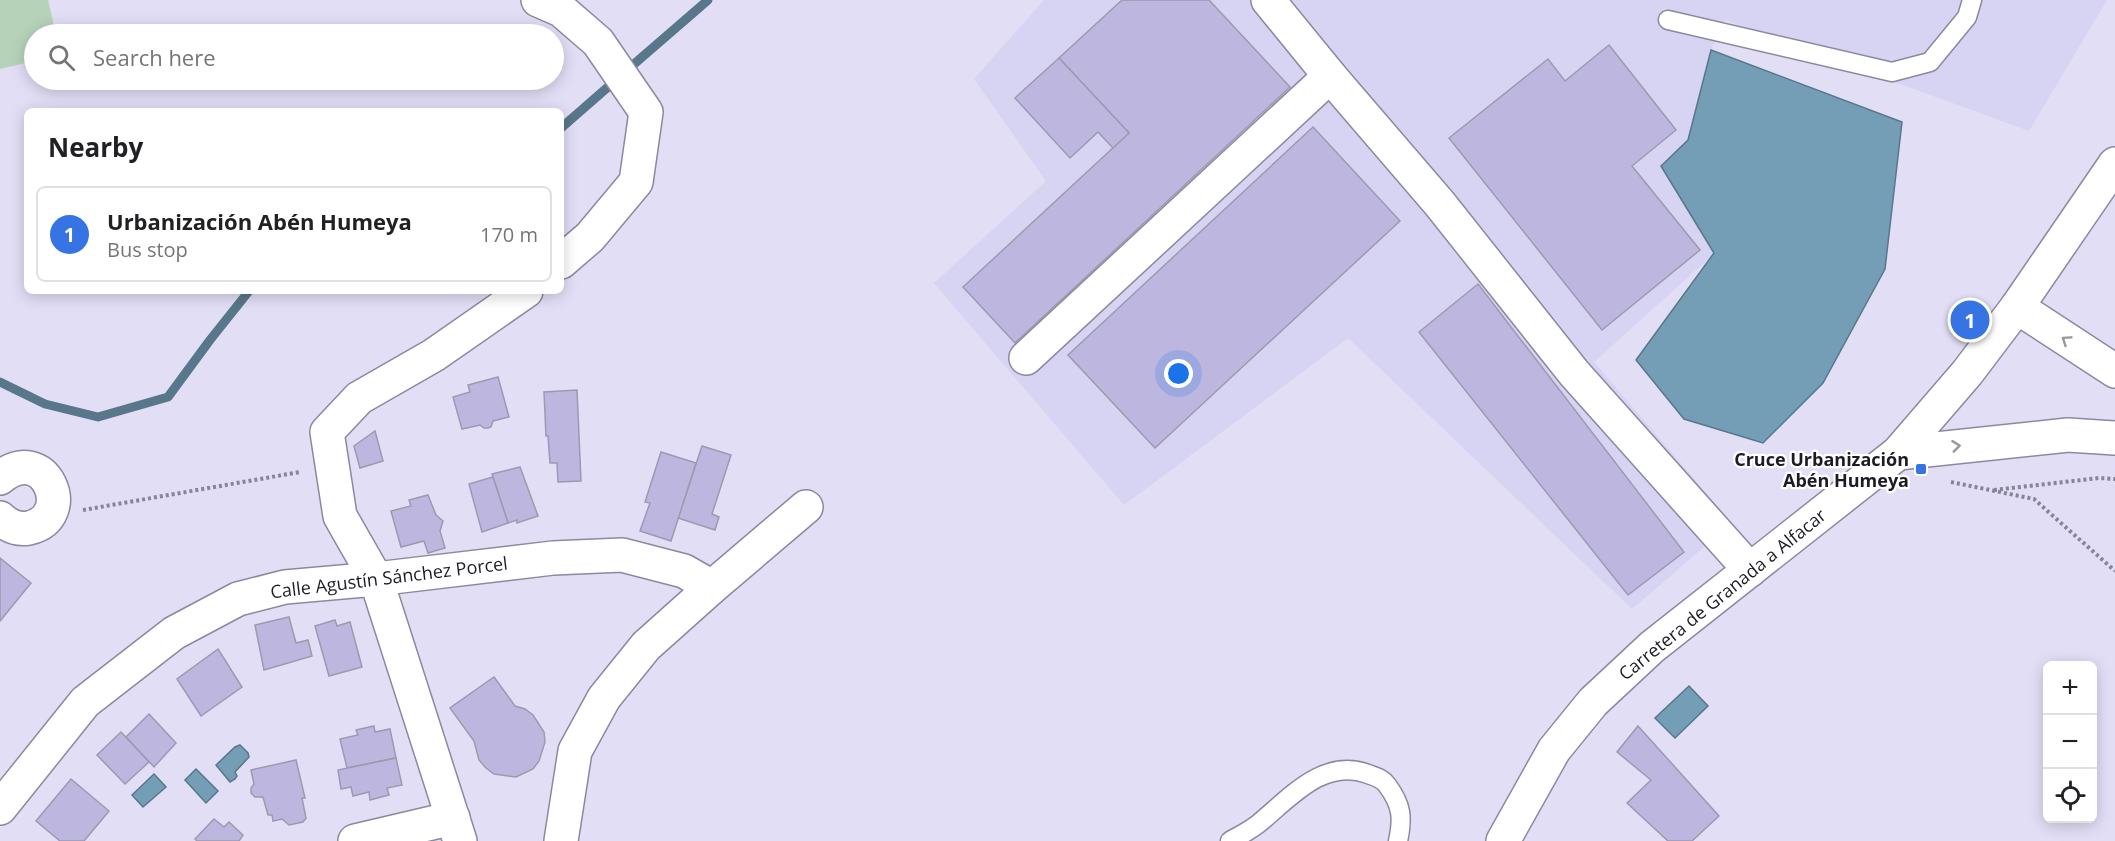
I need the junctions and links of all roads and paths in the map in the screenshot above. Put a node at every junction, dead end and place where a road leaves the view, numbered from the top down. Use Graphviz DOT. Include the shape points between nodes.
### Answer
graph roads {
  1 [pos="538,0"];
  2 [pos="1268,0"];
  3 [pos="1972,0"];
  4 [pos="1668,20"];
  5 [pos="1330,76"];
  6 [pos="2115,164"];
  7 [pos="564,259"];
  8 [pos="522,294"];
  9 [pos="2017,307"];
  10 [pos="1026,358"];
  11 [pos="2115,371"];
  12 [pos="2115,438"];
  13 [pos="1898,453"];
  14 [pos="332,467"];
  15 [pos="2,471"];
  16 [pos="1941,477"];
  17 [pos="2115,479"];
  18 [pos="1990,490"];
  19 [pos="53,506"];
  20 [pos="806,507"];
  21 [pos="0,518"];
  22 [pos="1750,570"];
  23 [pos="2115,571"];
  24 [pos="376,579"];
  25 [pos="712,587"];
  26 [pos="0,808"];
  27 [pos="456,830"];
  28 [pos="355,841"];
  29 [pos="561,841"];
  30 [pos="1230,841"];
  31 [pos="1398,841"];
  32 [pos="1503,841"];
  1 -- 7 [label="street" via="561,10 598,42 646,112 636,182 590,237"];
  2 -- 5 [label="street"];
  3 -- 4 [label="lane" via="1966,17 1930,62 1892,72"];
  5 -- 10 [label="street"];
  5 -- 22 [label="street" via="1440,204 1574,373"];
  6 -- 9 [label="street, Carretera de Granada a Alfacar"];
  8 -- 14 [label="street" via="434,355 359,398 327,432"];
  11 -- 9 [label="street, one-way"];
  9 -- 13 [label="street, Carretera de Granada a Alfacar"];
  13 -- 12 [label="street, one-way" via="2068,435"];
  13 -- 22 [label="street, Carretera de Granada a Alfacar"];
  14 -- 19 [label="path" via="77,511"];
  14 -- 24 [label="street" via="340,516"];
  15 -- 19 [label="street" via="27,468 46,477 52,486"];
  16 -- 18 [label="path"];
  17 -- 18 [label="path"];
  18 -- 23 [label="path" via="2034,499"];
  19 -- 21 [label="street" via="49,516 32,527 13,527"];
  20 -- 25 [label="street"];
  22 -- 32 [label="street, Carretera de Granada a Alfacar" via="1652,647 1593,702 1554,750"];
  24 -- 25 [label="street, Calle Agustín Sánchez Porcel" via="553,558 622,555 684,571"];
  24 -- 26 [label="street, Calle Agustín Sánchez Porcel" via="285,587 238,599 174,633 86,702"];
  24 -- 27 [label="street"];
  25 -- 29 [label="street" via="646,646 604,698 575,751"];
  27 -- 28 [label="street"];
  30 -- 31 [label="lane" via="1255,826 1307,782 1335,770 1358,770 1382,779 1396,797 1402,820"];
}
